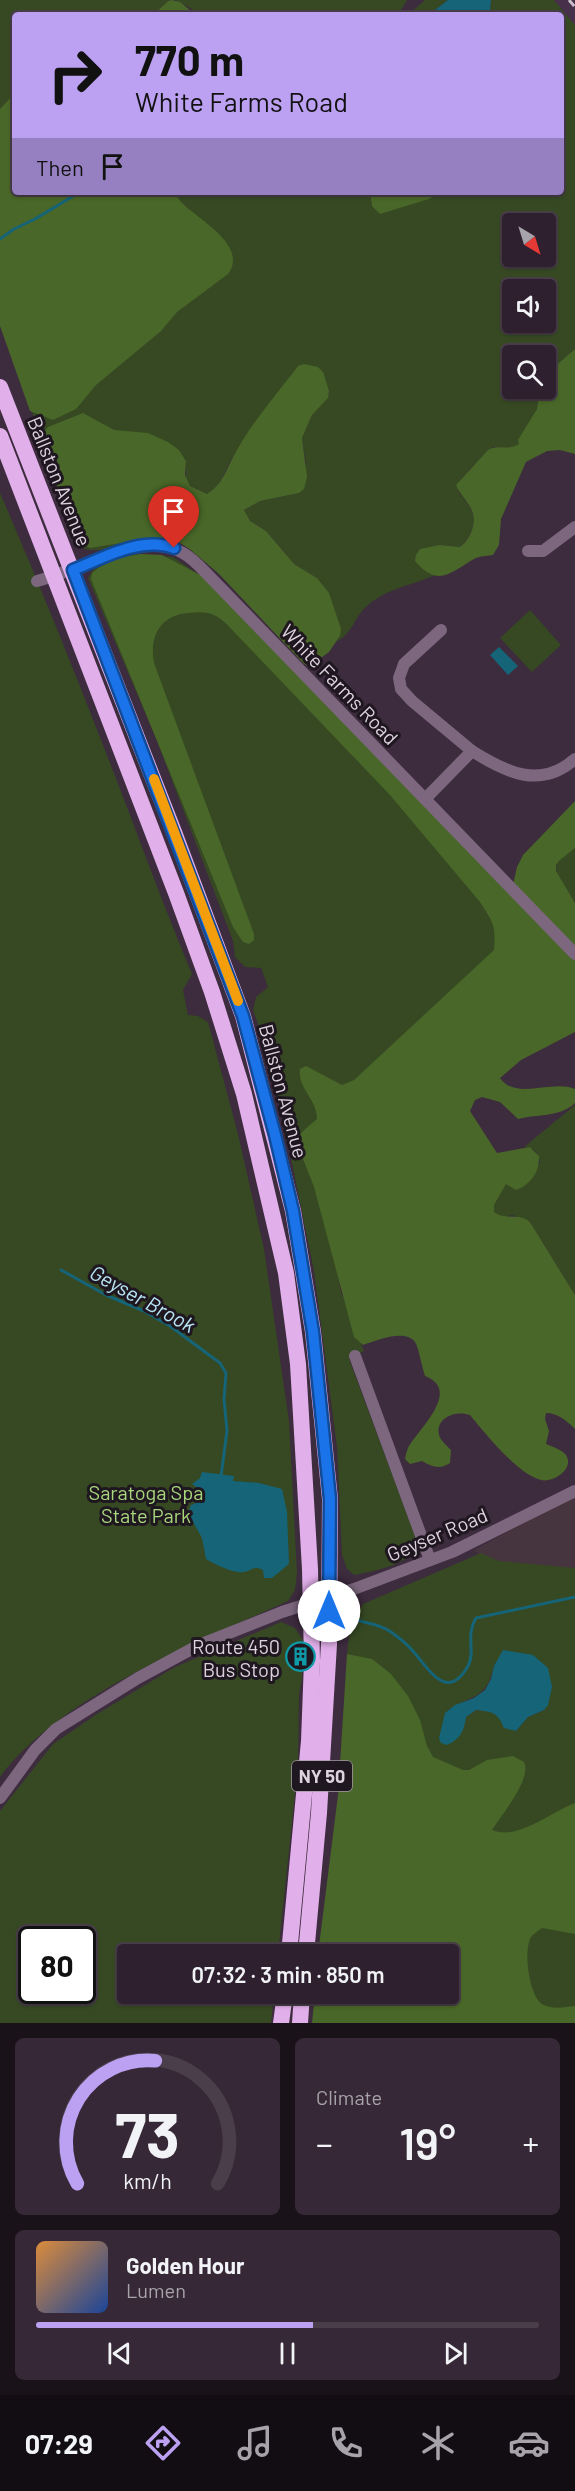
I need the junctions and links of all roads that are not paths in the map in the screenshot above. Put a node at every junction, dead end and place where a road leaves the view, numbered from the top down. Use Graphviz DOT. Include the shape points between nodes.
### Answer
graph roads {
  1 [pos="0,387"];
  2 [pos="0,436"];
  3 [pos="575,527"];
  4 [pos="528,550"];
  5 [pos="73,570"];
  6 [pos="45,579"];
  7 [pos="441,630"];
  8 [pos="472,751"];
  9 [pos="575,759"];
  10 [pos="425,799"];
  11 [pos="575,954"];
  12 [pos="355,1356"];
  13 [pos="575,1491"];
  14 [pos="430,1560"];
  15 [pos="329,1597"];
  16 [pos="311,1602"];
  17 [pos="0,1798"];
  18 [pos="290,1944"];
  19 [pos="307,1944"];
  20 [pos="284,2004"];
  21 [pos="301,2004"];
  22 [pos="281,2023"];
  23 [pos="300,2023"];
  1 -- 5 [label="highway, Ballston Avenue / NY 50"];
  2 -- 6 [label="highway, Ballston Avenue / NY 50"];
  3 -- 4 [label="street" via="543,551"];
  5 -- 6 [label="street, White Farms Road"];
  5 -- 10 [label="street, White Farms Road" via="134,547 163,544 183,553"];
  5 -- 15 [label="highway, Ballston Avenue / NY 50" via="243,1016 275,1135 293,1211 313,1332 330,1499"];
  6 -- 16 [label="highway, Ballston Avenue / NY 50" via="172,882 231,1048 261,1163 286,1273 298,1364"];
  7 -- 8 [label="street" via="404,664 399,678 401,689"];
  8 -- 9 [label="street" via="505,770 531,776 557,772"];
  8 -- 10 [label="street"];
  10 -- 11 [label="street, White Farms Road"];
  12 -- 14 [label="street"];
  13 -- 14 [label="street, Geyser Road" via="484,1538"];
  14 -- 15 [label="street, Geyser Road"];
  15 -- 16 [label="street, Geyser Road"];
  15 -- 19 [label="highway, Ballston Avenue / NY 50" via="320,1813"];
  16 -- 17 [label="street, Geyser Road" via="199,1645 56,1728"];
  16 -- 18 [label="highway, Ballston Avenue / NY 50" via="309,1741"];
  20 -- 22 [label="highway"];
  21 -- 23 [label="highway"];
}
